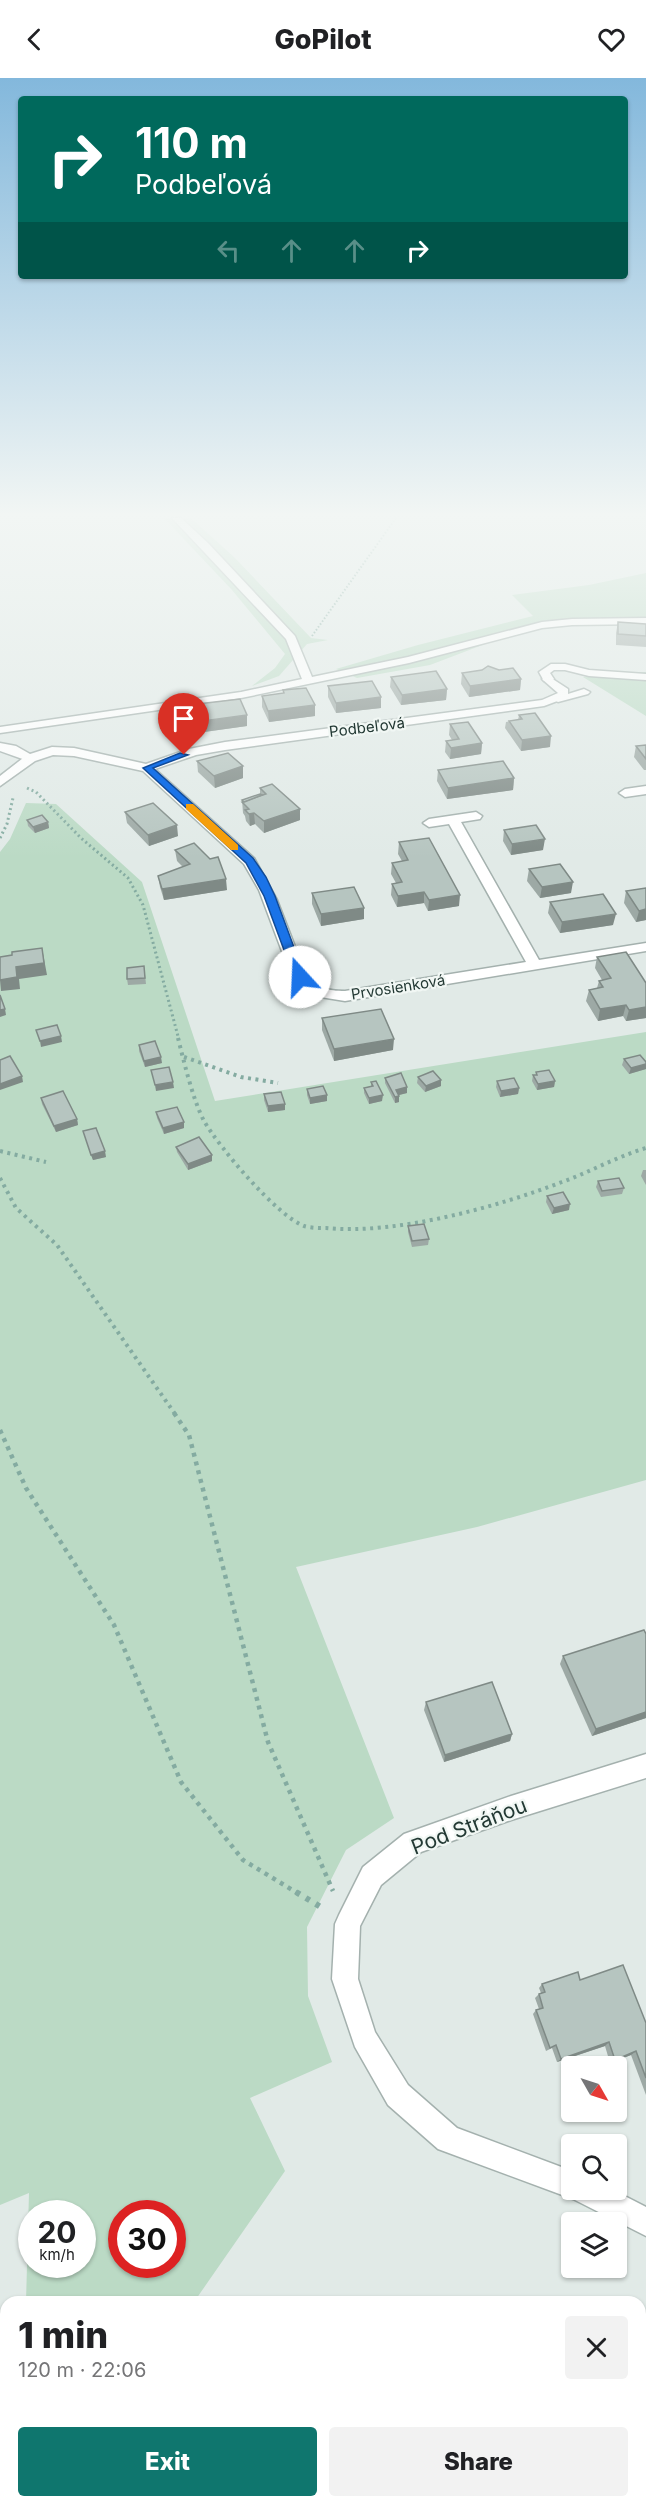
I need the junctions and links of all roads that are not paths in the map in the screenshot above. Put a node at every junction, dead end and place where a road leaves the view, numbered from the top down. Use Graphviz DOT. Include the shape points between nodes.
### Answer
graph roads {
  1 [pos="285,631"];
  2 [pos="518,631"];
  3 [pos="646,677"];
  4 [pos="308,680"];
  5 [pos="585,692"];
  6 [pos="558,699"];
  7 [pos="0,730"];
  8 [pos="0,747"];
  9 [pos="31,758"];
  10 [pos="147,768"];
  11 [pos="2,780"];
  12 [pos="645,792"];
  13 [pos="625,793"];
  14 [pos="476,816"];
  15 [pos="453,819"];
  16 [pos="429,823"];
  17 [pos="646,947"];
  18 [pos="534,965"];
  19 [pos="646,1766"];
  20 [pos="561,2181"];
  21 [pos="603,2200"];
  22 [pos="646,2222"];
  1 -- 4 [label="street"];
  2 -- 4 [label="street" via="410,660"];
  3 -- 6 [label="street" via="551,667 544,672 564,691"];
  4 -- 7 [label="street" via="194,703"];
  5 -- 6 [label="street, Podbeľová"];
  6 -- 10 [label="street, Podbeľová" via="527,707 216,747"];
  8 -- 9 [label="street"];
  9 -- 10 [label="street" via="63,751"];
  9 -- 11 [label="street"];
  10 -- 18 [label="street, Prvosienková" via="249,861 261,877 300,977 317,992 345,996"];
  12 -- 13 [label="street"];
  14 -- 15 [label="street"];
  15 -- 16 [label="street"];
  15 -- 18 [label="street"];
  17 -- 18 [label="street, Prvosienková"];
  19 -- 20 [label="street, Pod Stráňou" via="413,1843 372,1876 348,1924 345,1979 364,2038 398,2095 448,2139"];
  21 -- 22 [label="street"];
}
